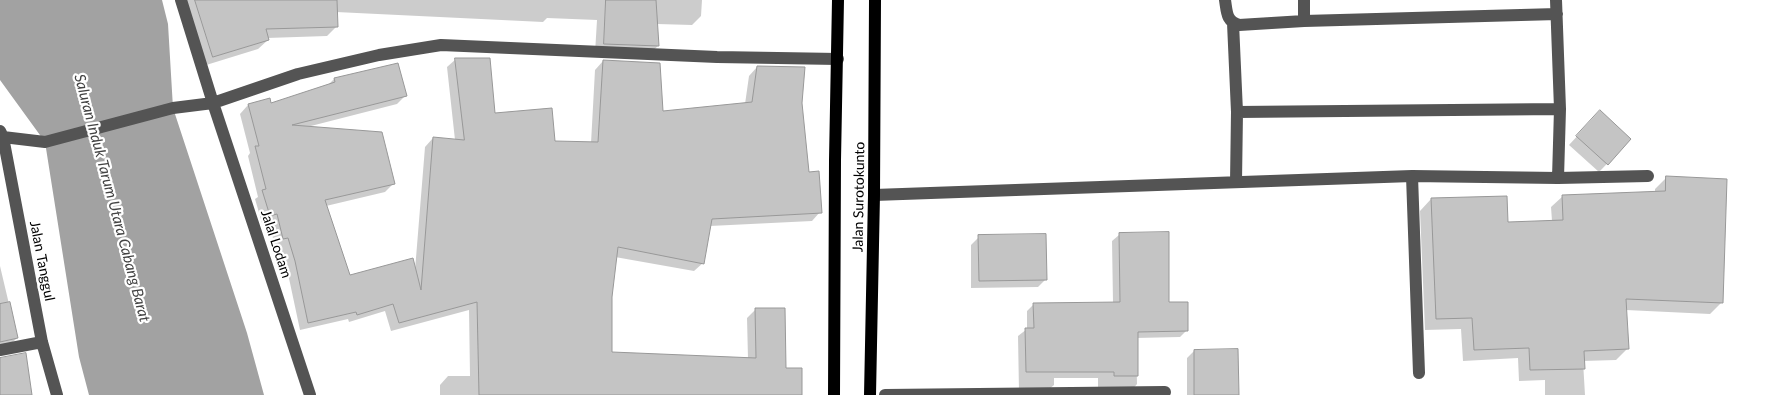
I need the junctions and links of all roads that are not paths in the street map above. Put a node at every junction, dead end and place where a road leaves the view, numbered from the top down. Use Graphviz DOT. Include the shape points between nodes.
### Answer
graph roads {
  1 [pos="182,0"];
  2 [pos="838,0"];
  3 [pos="875,0"];
  4 [pos="1225,0"];
  5 [pos="1304,0"];
  6 [pos="1556,0"];
  7 [pos="1557,14"];
  8 [pos="1304,21"];
  9 [pos="1233,24"];
  10 [pos="838,59"];
  11 [pos="213,102"];
  12 [pos="1560,110"];
  13 [pos="1238,112"];
  14 [pos="1,134"];
  15 [pos="1412,176"];
  16 [pos="1648,176"];
  17 [pos="1558,178"];
  18 [pos="1236,182"];
  19 [pos="874,195"];
  20 [pos="42,342"];
  21 [pos="0,350"];
  22 [pos="1419,374"];
  23 [pos="1165,392"];
  24 [pos="57,395"];
  25 [pos="310,395"];
  26 [pos="834,395"];
  27 [pos="870,395"];
  28 [pos="885,395"];
  1 -- 11 [label="street, Jalal Lodam"];
  2 -- 10 [label="main road, Jalan Surotokunto"];
  3 -- 19 [label="main road, Jalan Surotokunto"];
  4 -- 9 [label="street" via="1228,18"];
  5 -- 8 [label="street"];
  6 -- 7 [label="street"];
  7 -- 8 [label="street"];
  7 -- 12 [label="street"];
  8 -- 9 [label="street"];
  9 -- 13 [label="street"];
  10 -- 11 [label="street" via="441,45 379,55 298,74"];
  10 -- 26 [label="main road, Jalan Surotokunto"];
  11 -- 14 [label="street" via="173,108 45,142"];
  11 -- 25 [label="street, Jalal Lodam"];
  12 -- 13 [label="street"];
  12 -- 17 [label="street"];
  13 -- 18 [label="street"];
  14 -- 20 [label="street, Jalan Tanggul"];
  15 -- 17 [label="street"];
  15 -- 18 [label="street"];
  15 -- 22 [label="street"];
  16 -- 17 [label="street"];
  18 -- 19 [label="street"];
  19 -- 27 [label="main road, Jalan Surotokunto"];
  20 -- 21 [label="street"];
  20 -- 24 [label="street, Jalan Tanggul"];
  23 -- 28 [label="street"];
}
